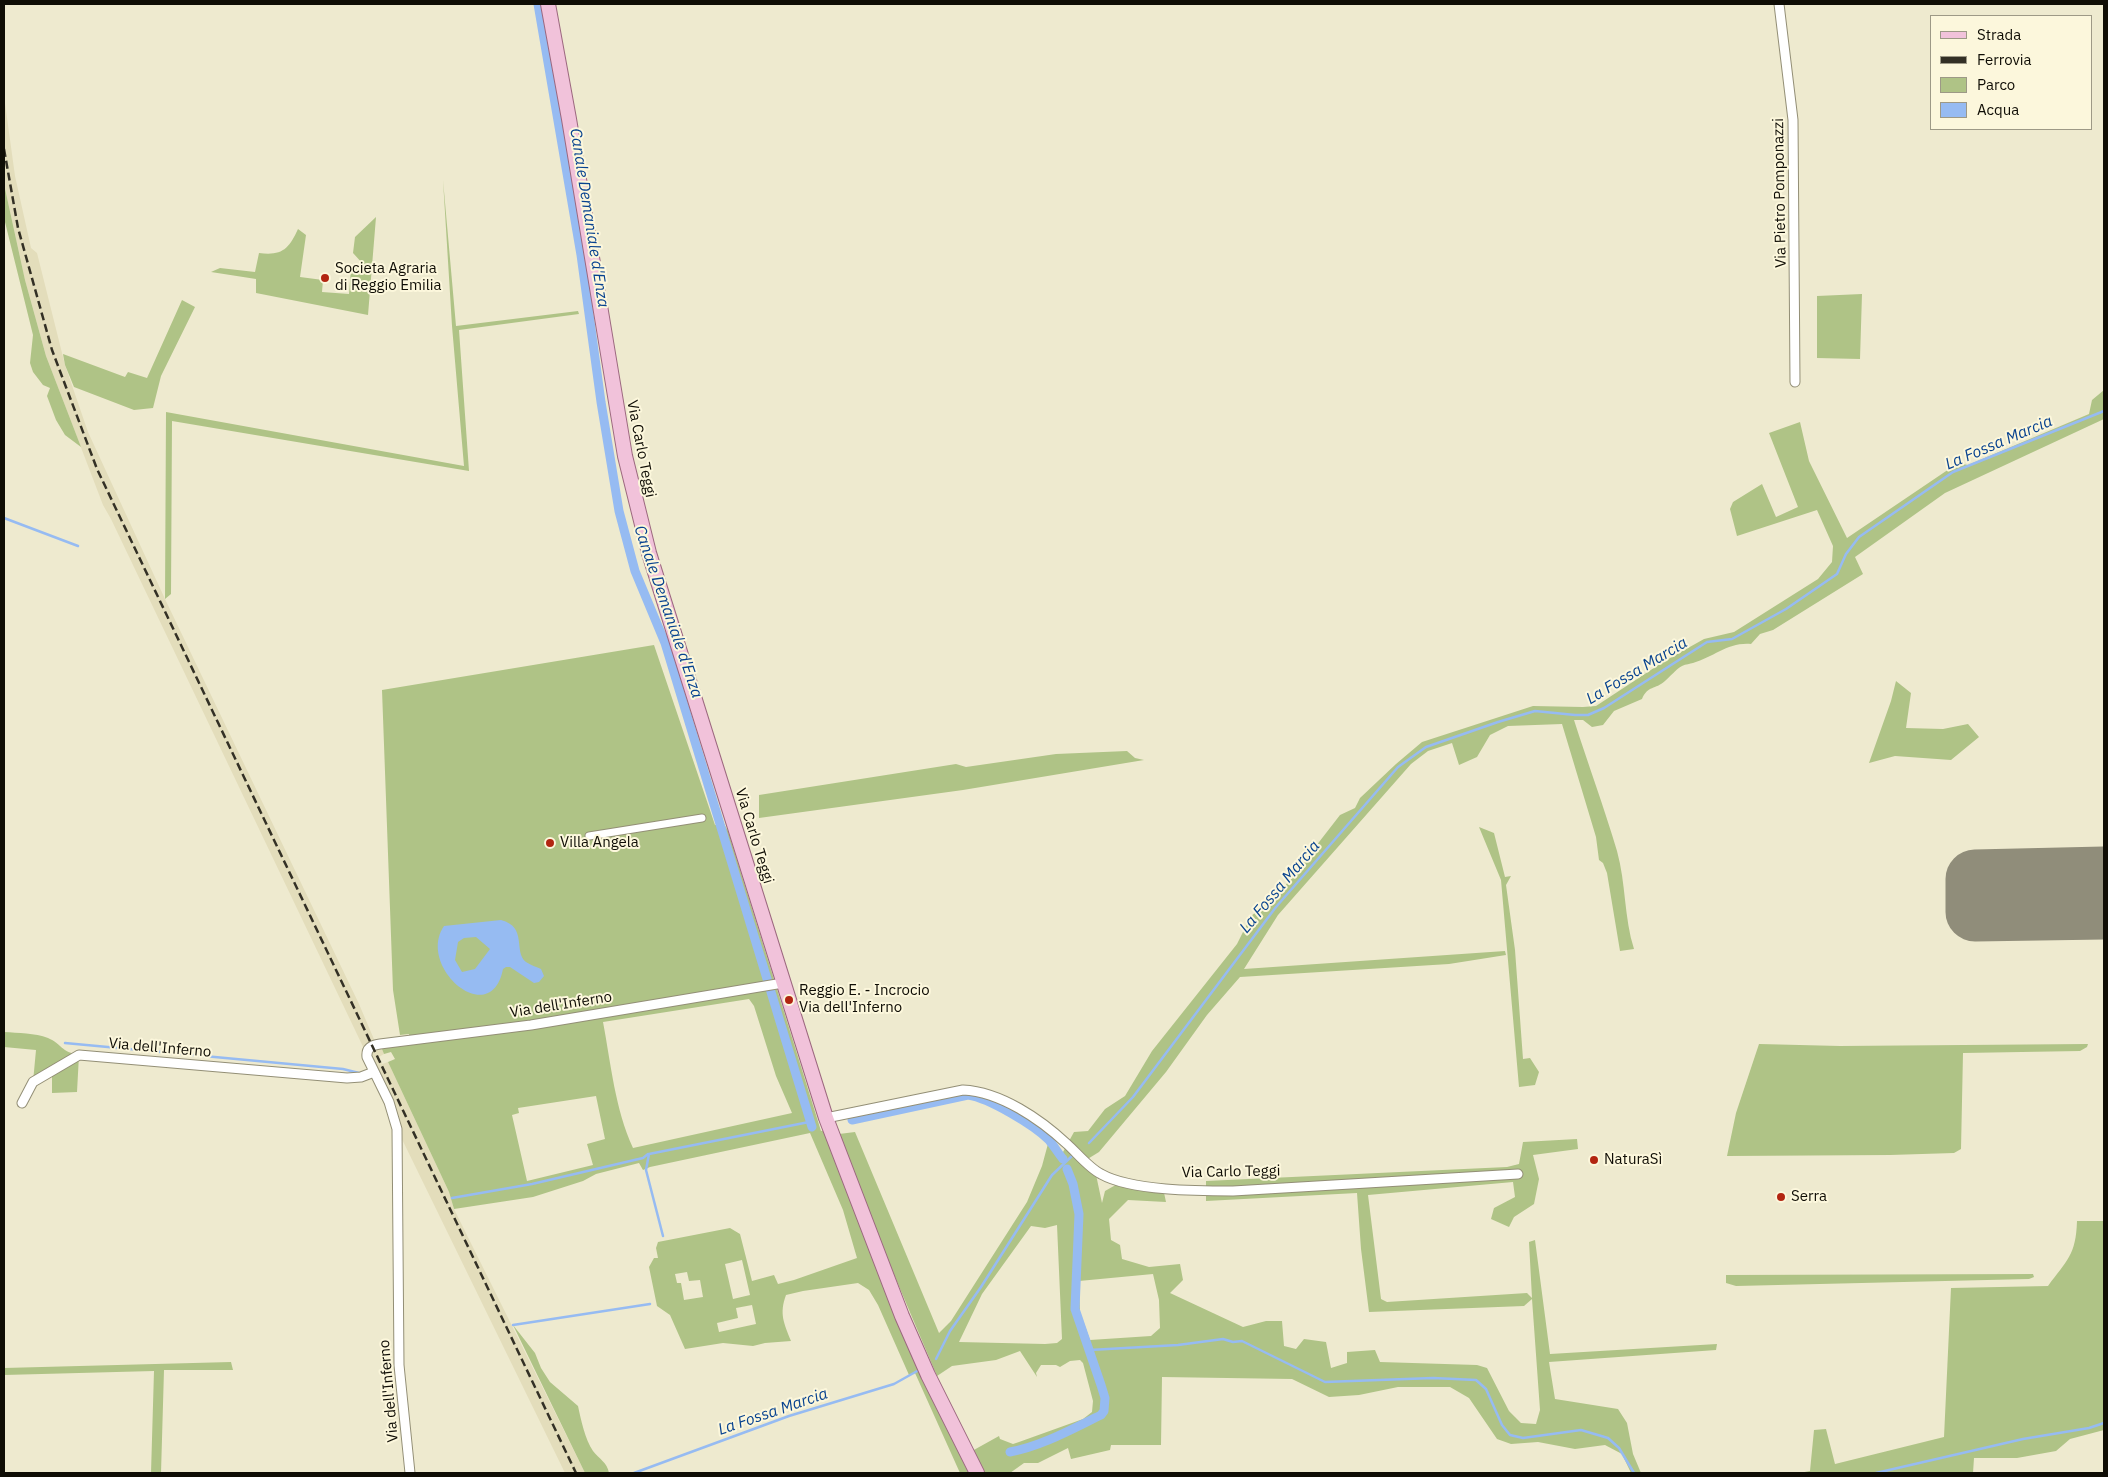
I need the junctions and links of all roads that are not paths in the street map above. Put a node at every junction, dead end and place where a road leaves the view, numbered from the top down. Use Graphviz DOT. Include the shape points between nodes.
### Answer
graph roads {
  1 [pos="548,4"];
  2 [pos="1779,4"];
  3 [pos="1795,382"];
  4 [pos="702,818"];
  5 [pos="589,836"];
  6 [pos="779,984"];
  7 [pos="374,1072"];
  8 [pos="22,1103"];
  9 [pos="826,1118"];
  10 [pos="1518,1174"];
  11 [pos="410,1473"];
  12 [pos="977,1473"];
  1 -- 6 [label="main road, Via Carlo Teggi" via="614,397 636,507"];
  2 -- 3 [label="street, Via Pietro Pomponazzi" via="1794,138"];
  4 -- 5 [label="street"];
  6 -- 7 [label="street, Via dell'Inferno" via="531,1024 376,1044 366,1053"];
  6 -- 9 [label="main road, Via Carlo Teggi"];
  7 -- 8 [label="street, Via dell'Inferno" via="347,1078 79,1054 33,1082"];
  7 -- 11 [label="street, Via dell'Inferno" via="389,1102 397,1129 399,1365"];
  9 -- 10 [label="street, Via Carlo Teggi" via="976,1090 990,1094 1031,1117 1057,1135 1100,1174 1121,1182 1190,1192"];
  9 -- 12 [label="main road, Via Carlo Teggi" via="902,1316"];
}
